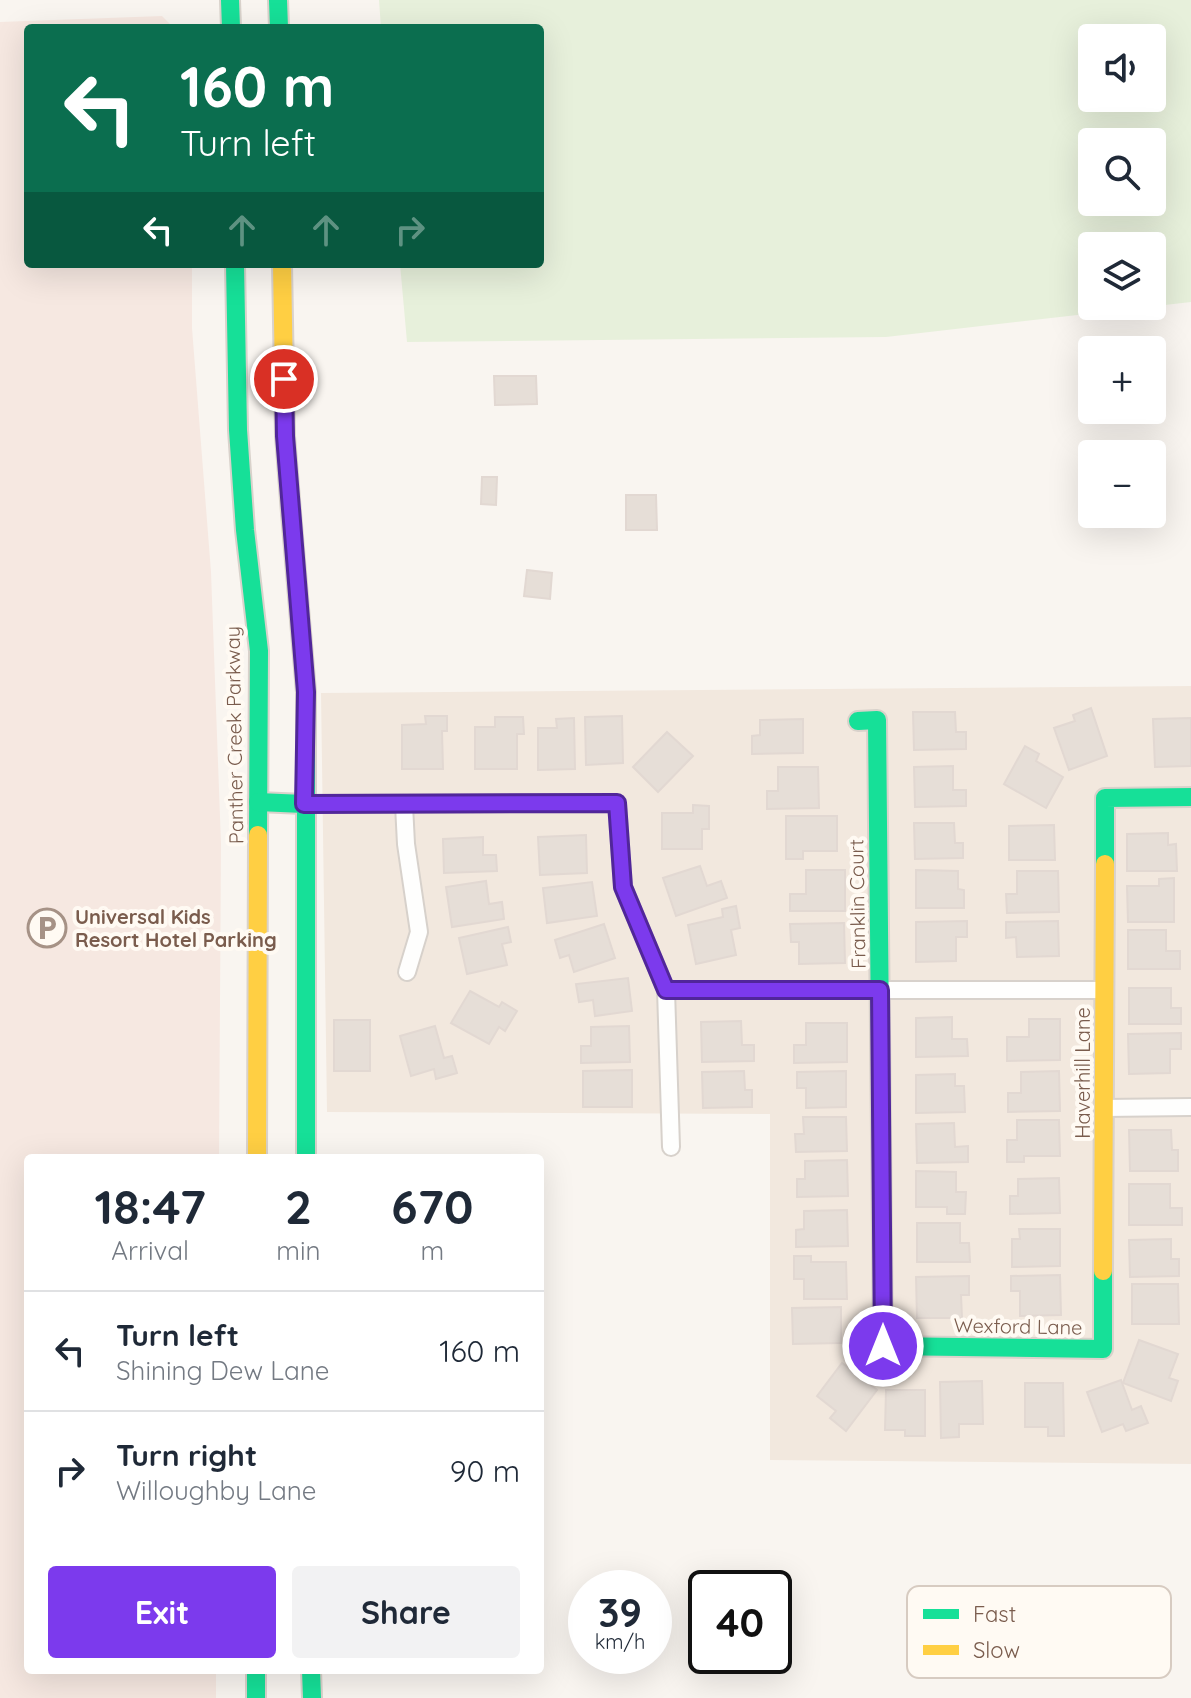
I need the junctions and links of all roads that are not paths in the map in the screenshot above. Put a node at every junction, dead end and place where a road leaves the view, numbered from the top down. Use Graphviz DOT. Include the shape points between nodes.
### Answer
graph roads {
  1 [pos="230,0"];
  2 [pos="278,0"];
  3 [pos="231,24"];
  4 [pos="279,24"];
  5 [pos="235,268"];
  6 [pos="282,268"];
  7 [pos="858,721"];
  8 [pos="1191,797"];
  9 [pos="258,802"];
  10 [pos="304,804"];
  11 [pos="404,805"];
  12 [pos="407,972"];
  13 [pos="666,990"];
  14 [pos="880,990"];
  15 [pos="1104,990"];
  16 [pos="1191,1107"];
  17 [pos="1104,1108"];
  18 [pos="671,1147"];
  19 [pos="257,1154"];
  20 [pos="306,1154"];
  21 [pos="883,1346"];
  22 [pos="1103,1349"];
  23 [pos="256,1674"];
  24 [pos="311,1674"];
  25 [pos="256,1698"];
  26 [pos="312,1698"];
  1 -- 3 [label="main road"];
  2 -- 4 [label="main road"];
  5 -- 9 [label="main road, Panther Creek Parkway" via="239,444 259,651"];
  6 -- 10 [label="main road" via="285,436 306,692"];
  7 -- 14 [label="main road, Franklin Court" via="877,720"];
  8 -- 15 [label="main road, Haverhill Lane" via="1105,798"];
  9 -- 10 [label="main road"];
  9 -- 19 [label="main road, Panther Creek Parkway"];
  10 -- 11 [label="street"];
  10 -- 20 [label="main road"];
  11 -- 12 [label="street" via="419,932"];
  11 -- 13 [label="street" via="617,803 623,887"];
  13 -- 14 [label="street"];
  13 -- 18 [label="street"];
  14 -- 15 [label="street"];
  14 -- 21 [label="main road, Franklin Court"];
  15 -- 17 [label="main road, Haverhill Lane"];
  16 -- 17 [label="street"];
  17 -- 22 [label="main road, Haverhill Lane"];
  21 -- 22 [label="main road, Wexford Lane"];
  23 -- 25 [label="main road"];
  24 -- 26 [label="main road"];
}
